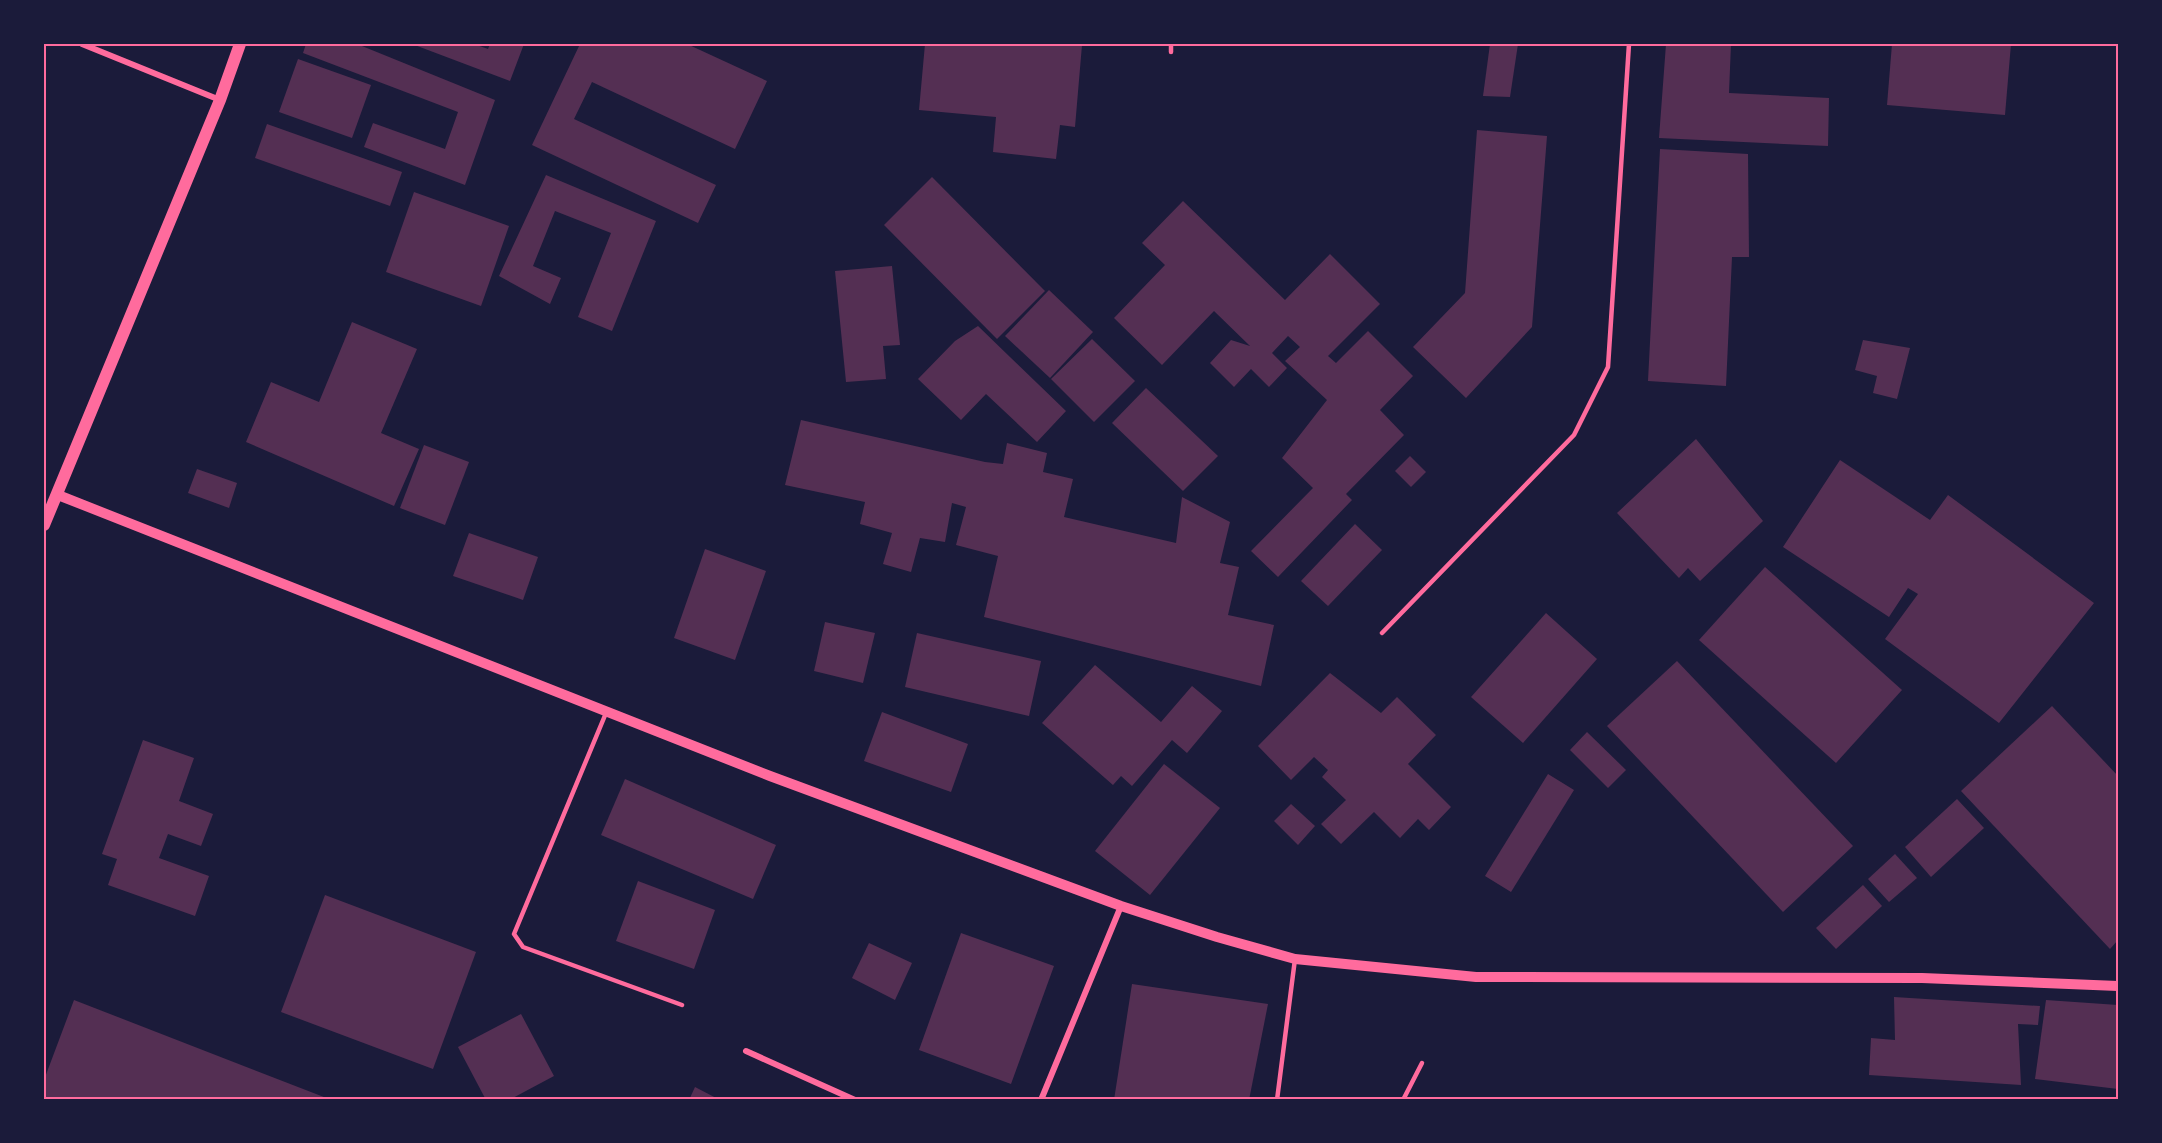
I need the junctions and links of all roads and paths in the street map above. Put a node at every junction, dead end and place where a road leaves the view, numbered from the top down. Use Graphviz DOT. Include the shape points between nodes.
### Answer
graph roads {
  1 [pos="82,44"];
  2 [pos="240,44"];
  3 [pos="1171,44"];
  4 [pos="1629,44"];
  5 [pos="1171,52"];
  6 [pos="220,100"];
  7 [pos="58,495"];
  8 [pos="44,525"];
  9 [pos="1382,633"];
  10 [pos="606,713"];
  11 [pos="1120,906"];
  12 [pos="1295,959"];
  13 [pos="2118,986"];
  14 [pos="682,1005"];
  15 [pos="746,1051"];
  16 [pos="1422,1062"];
  17 [pos="855,1100"];
  18 [pos="1041,1100"];
  19 [pos="1277,1100"];
  20 [pos="1403,1100"];
  1 -- 6 [label="street"];
  2 -- 6 [label="main road"];
  3 -- 5 [label="lane"];
  4 -- 9 [label="lane" via="1608,367 1574,435"];
  6 -- 7 [label="main road"];
  7 -- 8 [label="main road"];
  7 -- 10 [label="street"];
  10 -- 11 [label="street"];
  10 -- 14 [label="lane" via="514,934 523,947"];
  11 -- 12 [label="street"];
  11 -- 18 [label="street"];
  12 -- 13 [label="street" via="1476,977 1922,978"];
  12 -- 19 [label="lane"];
  15 -- 17 [label="street"];
  16 -- 20 [label="lane"];
}
